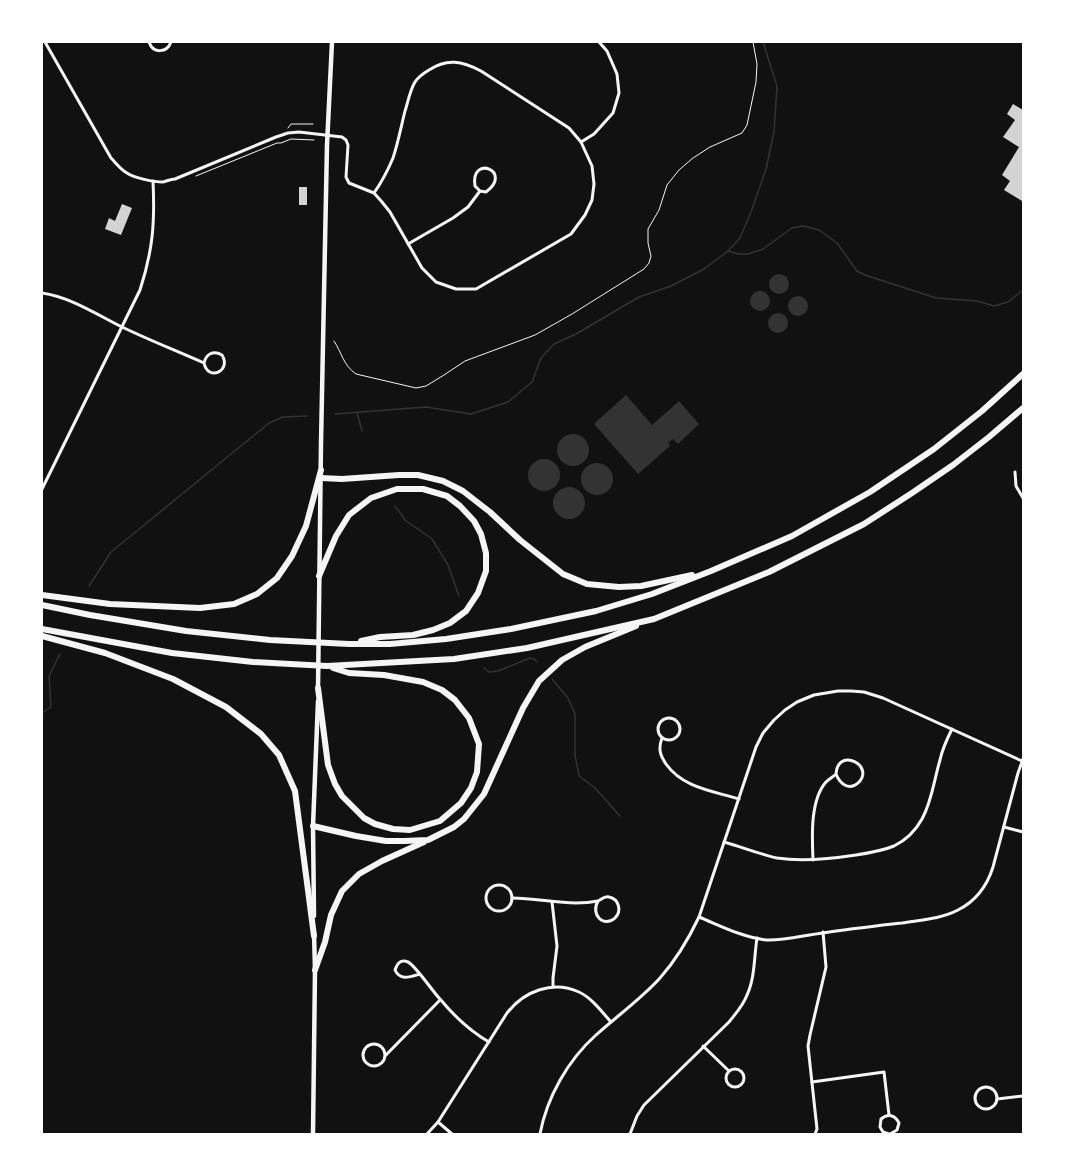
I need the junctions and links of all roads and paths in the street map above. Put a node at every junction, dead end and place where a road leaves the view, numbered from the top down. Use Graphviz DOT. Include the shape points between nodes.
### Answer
graph roads {
  1 [pos="45,42"];
  2 [pos="149,42"];
  3 [pos="171,42"];
  4 [pos="332,42"];
  5 [pos="599,42"];
  6 [pos="753,42"];
  7 [pos="291,124"];
  8 [pos="313,124"];
  9 [pos="328,136"];
  10 [pos="314,140"];
  11 [pos="581,142"];
  12 [pos="281,143"];
  13 [pos="153,181"];
  14 [pos="480,191"];
  15 [pos="374,193"];
  16 [pos="408,244"];
  17 [pos="42,293"];
  18 [pos="123,327"];
  19 [pos="334,341"];
  20 [pos="204,363"];
  21 [pos="1023,374"];
  22 [pos="1023,408"];
  23 [pos="321,470"];
  24 [pos="1015,472"];
  25 [pos="321,478"];
  26 [pos="42,489"];
  27 [pos="1023,498"];
  28 [pos="711,571"];
  29 [pos="319,576"];
  30 [pos="42,595"];
  31 [pos="42,605"];
  32 [pos="654,619"];
  33 [pos="42,629"];
  34 [pos="42,636"];
  35 [pos="349,644"];
  36 [pos="327,666"];
  37 [pos="318,688"];
  38 [pos="952,729"];
  39 [pos="662,738"];
  40 [pos="1023,760"];
  41 [pos="836,774"];
  42 [pos="739,799"];
  43 [pos="313,826"];
  44 [pos="1004,827"];
  45 [pos="1023,832"];
  46 [pos="428,840"];
  47 [pos="724,842"];
  48 [pos="813,860"];
  49 [pos="512,898"];
  50 [pos="598,901"];
  51 [pos="552,902"];
  52 [pos="700,918"];
  53 [pos="823,932"];
  54 [pos="314,936"];
  55 [pos="757,938"];
  56 [pos="315,970"];
  57 [pos="420,974"];
  58 [pos="553,986"];
  59 [pos="440,1000"];
  60 [pos="611,1022"];
  61 [pos="489,1042"];
  62 [pos="704,1046"];
  63 [pos="386,1055"];
  64 [pos="729,1071"];
  65 [pos="812,1082"];
  66 [pos="1023,1096"];
  67 [pos="997,1099"];
  68 [pos="889,1115"];
  69 [pos="438,1122"];
  70 [pos="313,1134"];
  71 [pos="427,1134"];
  72 [pos="452,1134"];
  73 [pos="540,1134"];
  74 [pos="630,1134"];
  75 [pos="815,1134"];
  76 [pos="890,1134"];
  1 -- 13 [label="street" via="111,158 127,174"];
  2 -- 3 [label="street" via="158,51 168,48"];
  4 -- 9 [label="main road"];
  5 -- 11 [label="street" via="607,51 617,74 619,93 613,113 594,134"];
  6 -- 19 [label="path" via="757,64 756,82 747,125 742,133 710,147 693,158 667,185 659,210 648,229 651,256 644,269 535,335 465,361 426,386 416,388 356,374 345,363"];
  7 -- 8 [label="path"];
  9 -- 13 [label="street" via="288,133 175,178 163,182"];
  9 -- 15 [label="street" via="342,137 346,140 346,177 349,183"];
  9 -- 23 [label="main road"];
  10 -- 12 [label="path" via="291,139"];
  11 -- 15 [label="street" via="569,128 481,70 469,64 448,62 436,65 416,82 408,99 392,160"];
  11 -- 16 [label="street" via="592,166 594,184 592,200 585,215 571,234 516,267 476,289 456,289 436,282 422,268"];
  13 -- 18 [label="street" via="154,221 150,257 140,290"];
  14 -- 14 [label="street" via="486,192 495,182 492,171 486,168 480,169 474,179 475,186"];
  14 -- 16 [label="street" via="468,207"];
  15 -- 16 [label="street" via="390,212"];
  17 -- 18 [label="street" via="65,299"];
  18 -- 20 [label="street"];
  18 -- 26 [label="street"];
  20 -- 20 [label="street" via="207,370 216,373 223,369 225,362 222,355 214,352 206,357"];
  21 -- 28 [label="highway" via="934,449 870,492 792,536"];
  22 -- 32 [label="highway" via="953,465 864,524 769,572"];
  23 -- 25 [label="main road"];
  23 -- 30 [label="highway" via="306,526 292,556 277,578 257,594 234,604 200,608 110,604"];
  24 -- 27 [label="street" via="1016,486"];
  25 -- 28 [label="highway" via="418,475 444,481 463,491 490,512 563,574 587,584 641,586"];
  25 -- 29 [label="main road"];
  28 -- 35 [label="highway" via="652,594 596,611 512,629 446,639 390,644"];
  29 -- 35 [label="highway" via="336,536 349,516 371,498 397,489 423,489 446,496 474,521 481,534 486,553 486,571 478,593 466,611 450,623 433,630"];
  29 -- 37 [label="main road"];
  31 -- 35 [label="highway" via="186,631 270,640"];
  32 -- 36 [label="highway" via="527,648 454,659"];
  32 -- 46 [label="highway" via="585,647 562,660 539,681 523,708 484,794 464,819"];
  33 -- 36 [label="highway" via="172,652 253,662"];
  34 -- 54 [label="highway" via="105,653 173,679 226,707 261,734 279,755 295,791"];
  36 -- 37 [label="highway" via="349,672 423,682 442,690 456,700 469,718 479,744 477,772 471,788 440,822 410,830 393,829 364,818 342,796 328,765"];
  37 -- 43 [label="main road"];
  38 -- 40 [label="street"];
  38 -- 42 [label="street" via="864,692 838,690 814,695 785,710 763,733"];
  38 -- 48 [label="street" via="940,758 931,798 916,829 895,845 881,851"];
  39 -- 39 [label="street" via="657,729 660,722 665,718 675,719 680,725 678,736 673,740"];
  39 -- 42 [label="street" via="659,746 662,758 671,771 682,780 693,786"];
  40 -- 44 [label="street"];
  41 -- 41 [label="street" via="840,764 849,760 859,764 863,772 858,783 851,786 842,784"];
  41 -- 48 [label="street" via="827,781 820,792 814,814"];
  42 -- 47 [label="street"];
  43 -- 46 [label="highway" via="386,841"];
  43 -- 54 [label="main road"];
  44 -- 45 [label="street"];
  44 -- 53 [label="street" via="989,878 975,899 958,911 928,919"];
  46 -- 56 [label="highway" via="359,874 342,891 331,915"];
  47 -- 48 [label="street" via="778,858"];
  47 -- 52 [label="street"];
  49 -- 49 [label="street" via="509,907 501,911 490,908 486,899 492,886 500,885 511,892"];
  49 -- 51 [label="street"];
  50 -- 50 [label="street" via="607,896 616,901 619,912 614,919 602,920 595,914 594,909"];
  50 -- 51 [label="street"];
  51 -- 58 [label="street" via="557,946"];
  52 -- 55 [label="street"];
  52 -- 60 [label="street" via="688,940 659,979"];
  53 -- 55 [label="street" via="779,940"];
  53 -- 65 [label="street" via="826,968 808,1046"];
  54 -- 56 [label="main road"];
  55 -- 62 [label="street" via="748,995 729,1022"];
  56 -- 70 [label="main road"];
  57 -- 57 [label="street" via="401,977 395,970 396,965 403,960 412,964"];
  57 -- 59 [label="street"];
  58 -- 60 [label="street" via="580,992"];
  58 -- 61 [label="street" via="527,994 518,1001"];
  59 -- 61 [label="street" via="464,1024"];
  59 -- 63 [label="street"];
  60 -- 73 [label="street" via="578,1054 568,1068 552,1096"];
  61 -- 69 [label="street"];
  62 -- 64 [label="street"];
  62 -- 74 [label="street" via="644,1105"];
  63 -- 63 [label="street" via="382,1046 377,1044 367,1046 363,1054 365,1062 372,1066 380,1065"];
  64 -- 64 [label="street" via="726,1077 729,1085 734,1088 740,1086 744,1080 742,1072 737,1069"];
  65 -- 68 [label="street" via="884,1072"];
  65 -- 75 [label="street"];
  66 -- 67 [label="street"];
  67 -- 67 [label="street" via="994,1090 990,1088 979,1091 976,1097 978,1105 987,1109 994,1106"];
  68 -- 76 [label="street" via="894,1116 899,1122 897,1130"];
  68 -- 76 [label="street" via="881,1119 880,1127 883,1132"];
  69 -- 71 [label="street"];
  69 -- 72 [label="street"];
}
